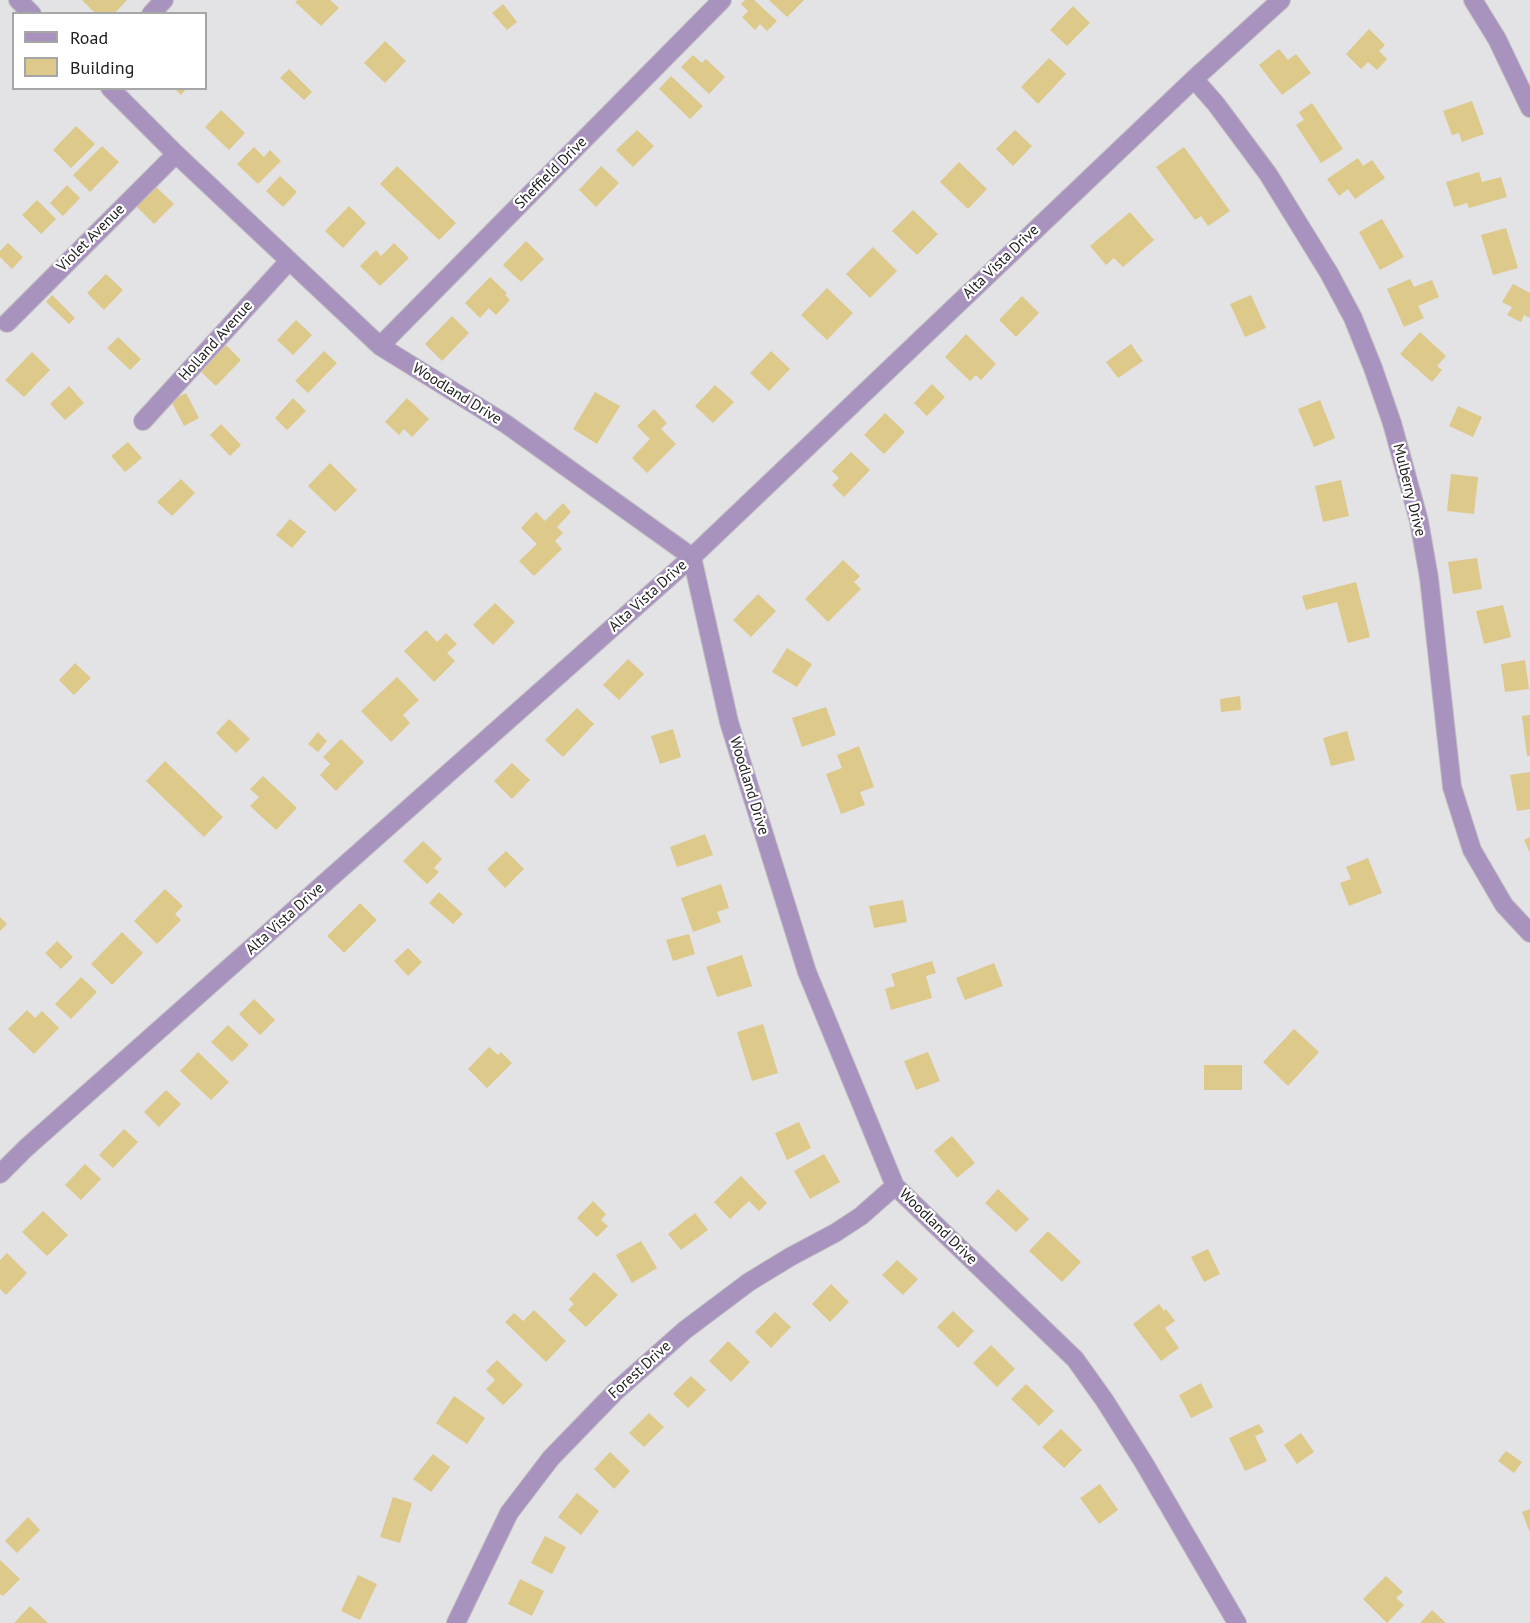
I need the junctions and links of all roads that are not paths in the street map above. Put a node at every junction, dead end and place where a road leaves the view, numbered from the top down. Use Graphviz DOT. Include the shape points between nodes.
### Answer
graph roads {
  1 [pos="18,0"];
  2 [pos="164,0"];
  3 [pos="722,0"];
  4 [pos="1281,0"];
  5 [pos="1473,0"];
  6 [pos="30,12"];
  7 [pos="153,12"];
  8 [pos="1194,79"];
  9 [pos="112,90"];
  10 [pos="1530,108"];
  11 [pos="176,154"];
  12 [pos="289,261"];
  13 [pos="7,323"];
  14 [pos="380,345"];
  15 [pos="143,421"];
  16 [pos="692,557"];
  17 [pos="1530,933"];
  18 [pos="0,1174"];
  19 [pos="895,1186"];
  20 [pos="456,1623"];
  21 [pos="1237,1623"];
  1 -- 6 [label="street"];
  2 -- 7 [label="street"];
  3 -- 14 [label="street, Sheffield Drive"];
  4 -- 8 [label="street, Alta Vista Drive"];
  5 -- 10 [label="street" via="1497,39"];
  8 -- 16 [label="street, Alta Vista Drive"];
  8 -- 17 [label="street, Mulberry Drive" via="1268,174 1329,273 1373,368 1419,520 1452,788 1472,850 1504,905"];
  9 -- 11 [label="street, Woodland Drive"];
  11 -- 12 [label="street, Woodland Drive"];
  11 -- 13 [label="street, Violet Avenue"];
  12 -- 14 [label="street, Woodland Drive"];
  12 -- 15 [label="street, Holland Avenue"];
  14 -- 16 [label="street, Woodland Drive" via="506,424"];
  16 -- 18 [label="street, Alta Vista Drive"];
  16 -- 19 [label="street, Woodland Drive" via="729,722 807,972"];
  19 -- 20 [label="street, Forest Drive" via="861,1216 749,1282 685,1329 615,1392 551,1458 509,1513"];
  19 -- 21 [label="street, Woodland Drive" via="1075,1359 1144,1463"];
}
